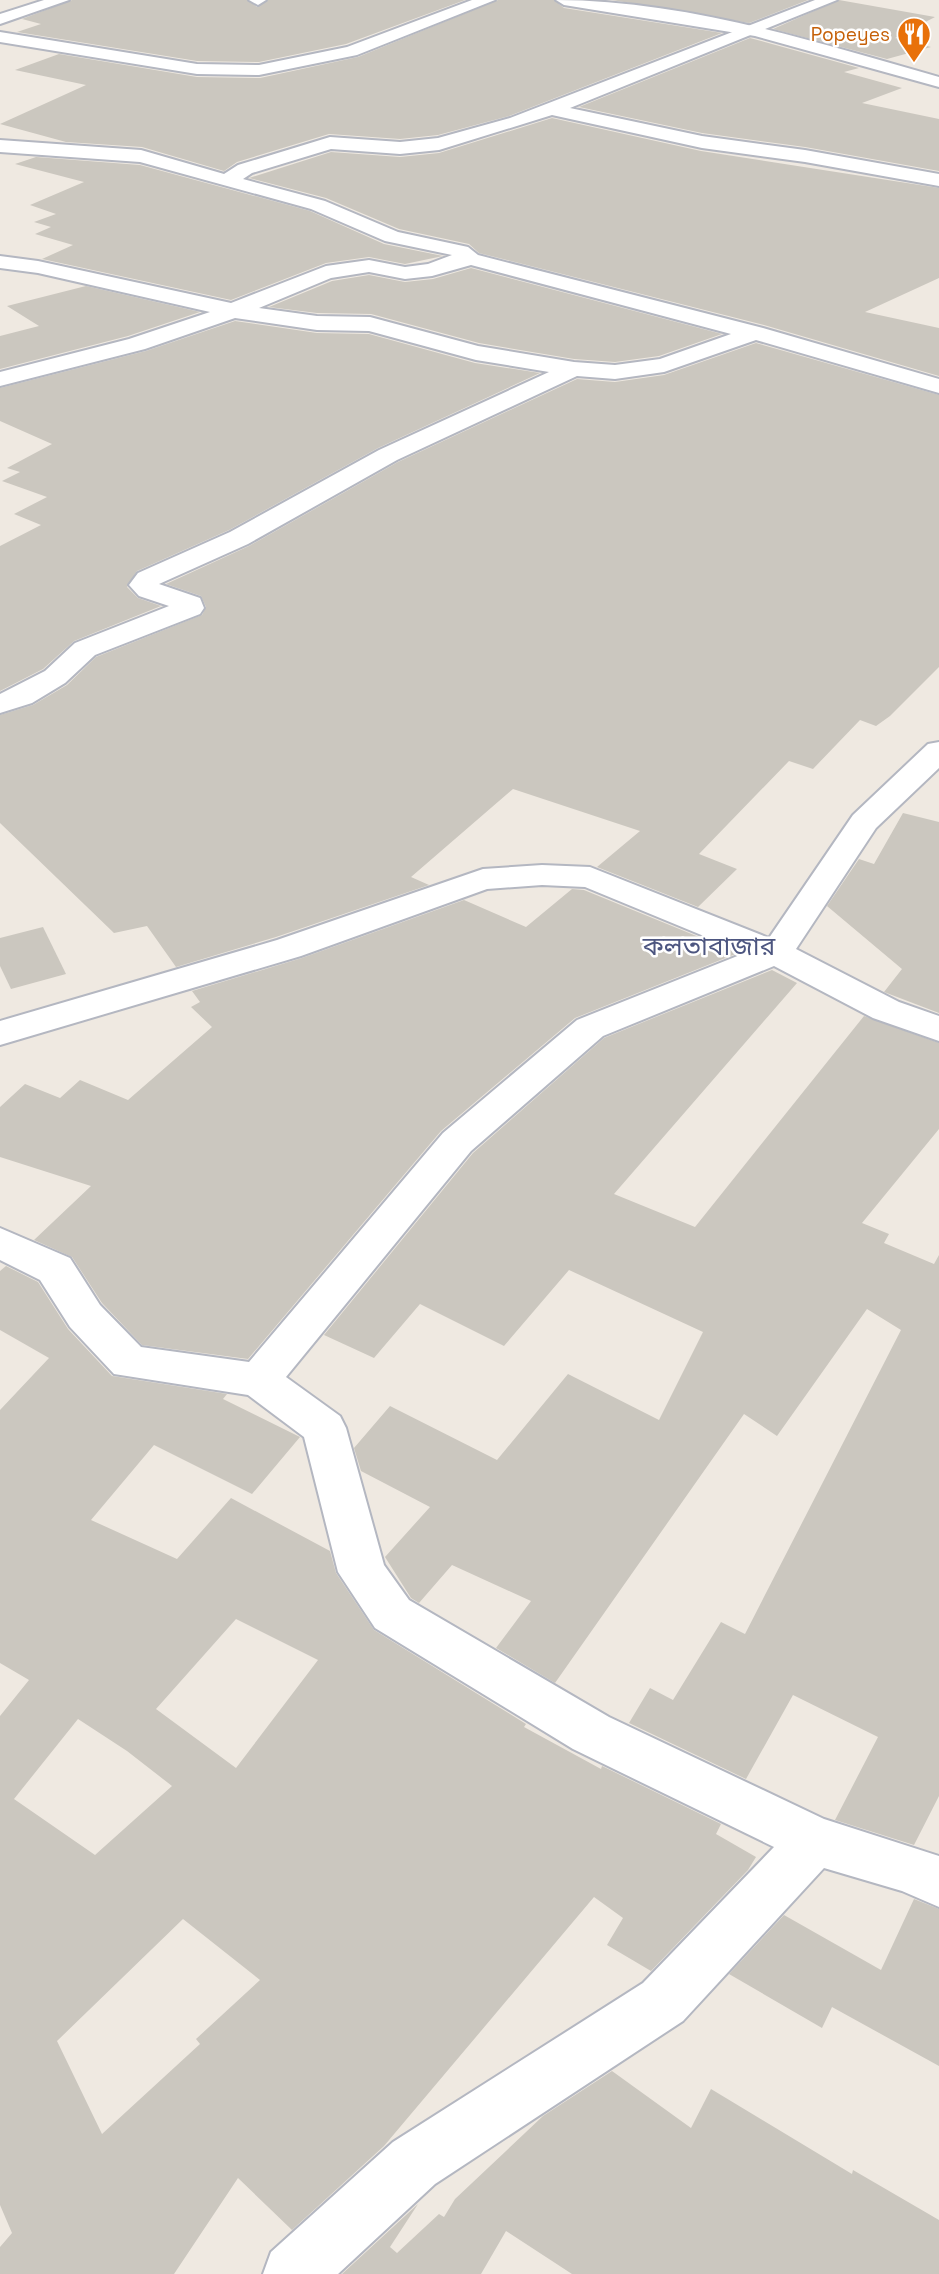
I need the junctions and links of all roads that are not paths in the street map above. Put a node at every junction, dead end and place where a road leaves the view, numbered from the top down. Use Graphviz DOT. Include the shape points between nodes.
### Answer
graph roads {
  1 [pos="61,0"];
  2 [pos="486,0"];
  3 [pos="564,0"];
  4 [pos="829,0"];
  5 [pos="0,19"];
  6 [pos="757,31"];
  7 [pos="0,37"];
  8 [pos="31,44"];
  9 [pos="0,55"];
  10 [pos="939,82"];
  11 [pos="550,109"];
  12 [pos="0,146"];
  13 [pos="223,180"];
  14 [pos="939,180"];
  15 [pos="471,259"];
  16 [pos="0,262"];
  17 [pos="236,311"];
  18 [pos="755,333"];
  19 [pos="574,369"];
  20 [pos="0,379"];
  21 [pos="939,386"];
  22 [pos="0,704"];
  23 [pos="939,751"];
  24 [pos="776,953"];
  25 [pos="939,1028"];
  26 [pos="0,1033"];
  27 [pos="0,1244"];
  28 [pos="259,1380"];
  29 [pos="815,1841"];
  30 [pos="939,1882"];
  31 [pos="293,2274"];
  1 -- 5 [label="street"];
  2 -- 8 [label="street" via="351,51 259,70 197,69"];
  3 -- 6 [label="street"];
  4 -- 6 [label="street"];
  6 -- 10 [label="street"];
  6 -- 11 [label="street"];
  7 -- 8 [label="street"];
  8 -- 9 [label="street"];
  11 -- 13 [label="street" via="439,144 400,148 330,143 244,169"];
  11 -- 14 [label="street" via="702,142"];
  12 -- 13 [label="street" via="141,156"];
  13 -- 15 [label="street" via="318,205 392,237 461,251"];
  15 -- 17 [label="street" via="432,271 405,273 369,266 326,272"];
  15 -- 18 [label="street"];
  16 -- 17 [label="street"];
  17 -- 19 [label="street" via="317,323 370,324 475,353"];
  17 -- 20 [label="street" via="136,344"];
  18 -- 19 [label="street" via="664,365 615,372"];
  18 -- 21 [label="street"];
  19 -- 22 [label="street" via="388,454 239,538 148,579 144,585 149,590 190,604 190,608 85,649 55,677"];
  23 -- 24 [label="street" via="864,822"];
  24 -- 25 [label="street" via="886,1010"];
  24 -- 26 [label="street" via="590,877 542,874 483,879 289,948"];
  24 -- 28 [label="street" via="590,1028 457,1142"];
  27 -- 28 [label="street" via="55,1269 85,1316 129,1362"];
  28 -- 29 [label="street" via="324,1428 362,1572 391,1614 591,1733"];
  29 -- 30 [label="street" via="911,1869"];
  29 -- 31 [label="street" via="663,2003 414,2163"];
}
